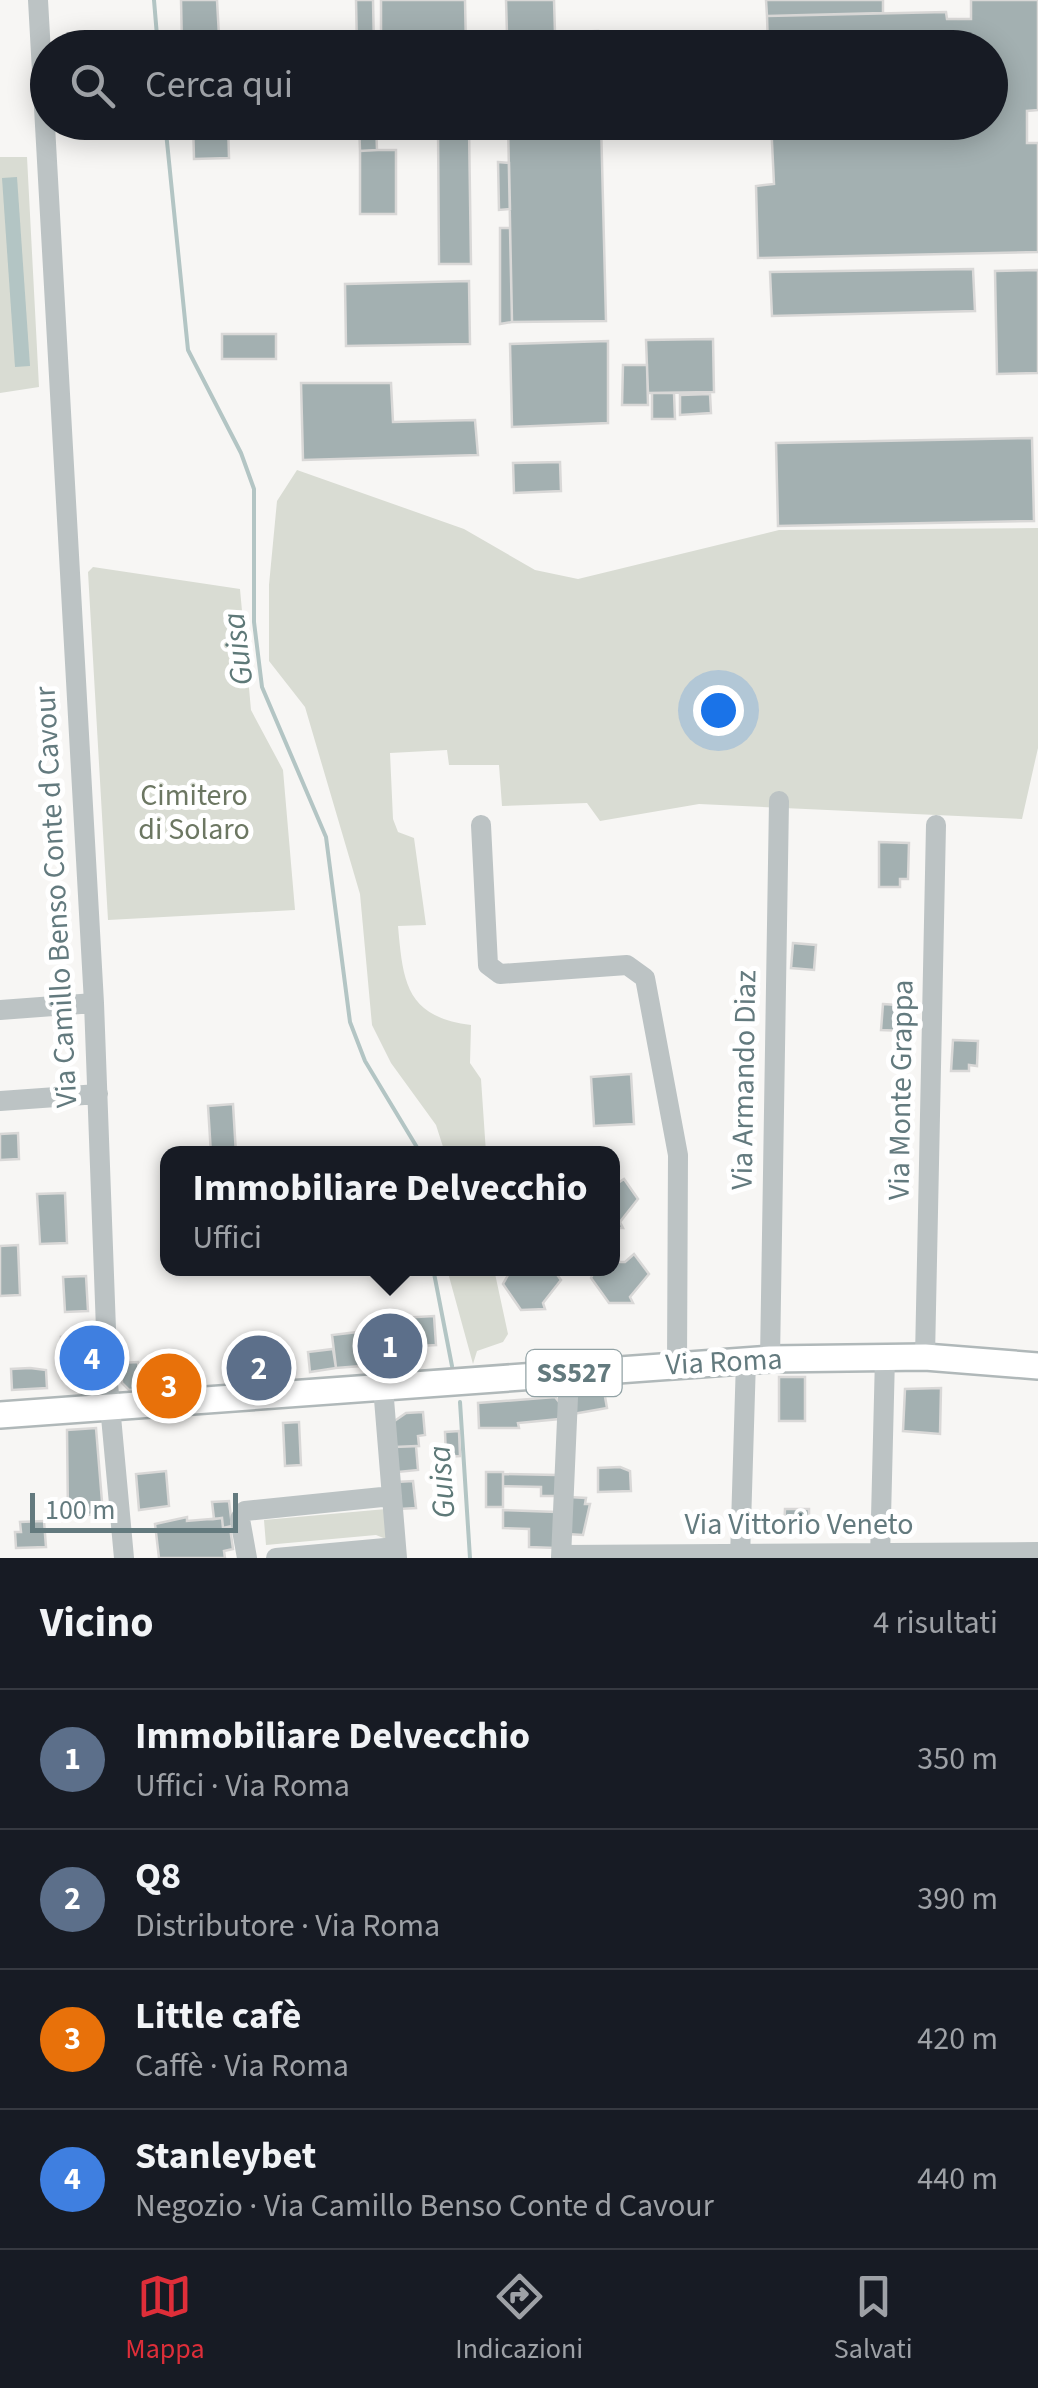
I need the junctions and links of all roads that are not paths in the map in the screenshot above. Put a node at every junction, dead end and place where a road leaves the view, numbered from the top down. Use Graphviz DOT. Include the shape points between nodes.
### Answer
graph roads {
  1 [pos="38,0"];
  2 [pos="40,30"];
  3 [pos="46,140"];
  4 [pos="779,801"];
  5 [pos="480,825"];
  6 [pos="936,825"];
  7 [pos="94,1003"];
  8 [pos="0,1010"];
  9 [pos="98,1094"];
  10 [pos="0,1101"];
  11 [pos="885,1356"];
  12 [pos="925,1357"];
  13 [pos="758,1359"];
  14 [pos="677,1364"];
  15 [pos="1038,1366"];
  16 [pos="569,1374"];
  17 [pos="383,1386"];
  18 [pos="111,1406"];
  19 [pos="0,1415"];
  20 [pos="392,1496"];
  21 [pos="1038,1552"];
  22 [pos="397,1553"];
  23 [pos="740,1556"];
  24 [pos="880,1556"];
  25 [pos="561,1557"];
  26 [pos="124,1558"];
  27 [pos="247,1558"];
  28 [pos="276,1558"];
  1 -- 2 [label="street, Via Camillo Benso Conte d Cavour"];
  3 -- 7 [label="street, Via Camillo Benso Conte d Cavour"];
  4 -- 13 [label="street, Via Armando Diaz"];
  5 -- 14 [label="street" via="488,966 500,974 626,964 646,978 678,1154"];
  6 -- 12 [label="street, Via Monte Grappa"];
  7 -- 8 [label="street"];
  7 -- 9 [label="street, Via Camillo Benso Conte d Cavour"];
  9 -- 10 [label="street"];
  9 -- 18 [label="street, Via Camillo Benso Conte d Cavour"];
  11 -- 12 [label="main road, Via Roma / SS527"];
  11 -- 13 [label="main road, Via Roma / SS527"];
  11 -- 24 [label="street"];
  12 -- 15 [label="main road, Via Roma / SS527"];
  13 -- 14 [label="main road, Via Roma / SS527"];
  13 -- 23 [label="street, Via Armando Diaz"];
  14 -- 16 [label="main road, Via Roma / SS527"];
  16 -- 17 [label="main road, Via Roma / SS527"];
  16 -- 25 [label="street"];
  17 -- 18 [label="main road, Via Roma / SS527"];
  17 -- 20 [label="street"];
  18 -- 19 [label="main road, SS527"];
  18 -- 26 [label="street, Via Camillo Benso Conte d Cavour"];
  20 -- 22 [label="street"];
  20 -- 27 [label="street" via="245,1511 240,1519"];
  21 -- 24 [label="street, Via Vittorio Veneto"];
  22 -- 28 [label="street"];
  23 -- 24 [label="street, Via Vittorio Veneto"];
  23 -- 25 [label="street, Via Vittorio Veneto"];
}
